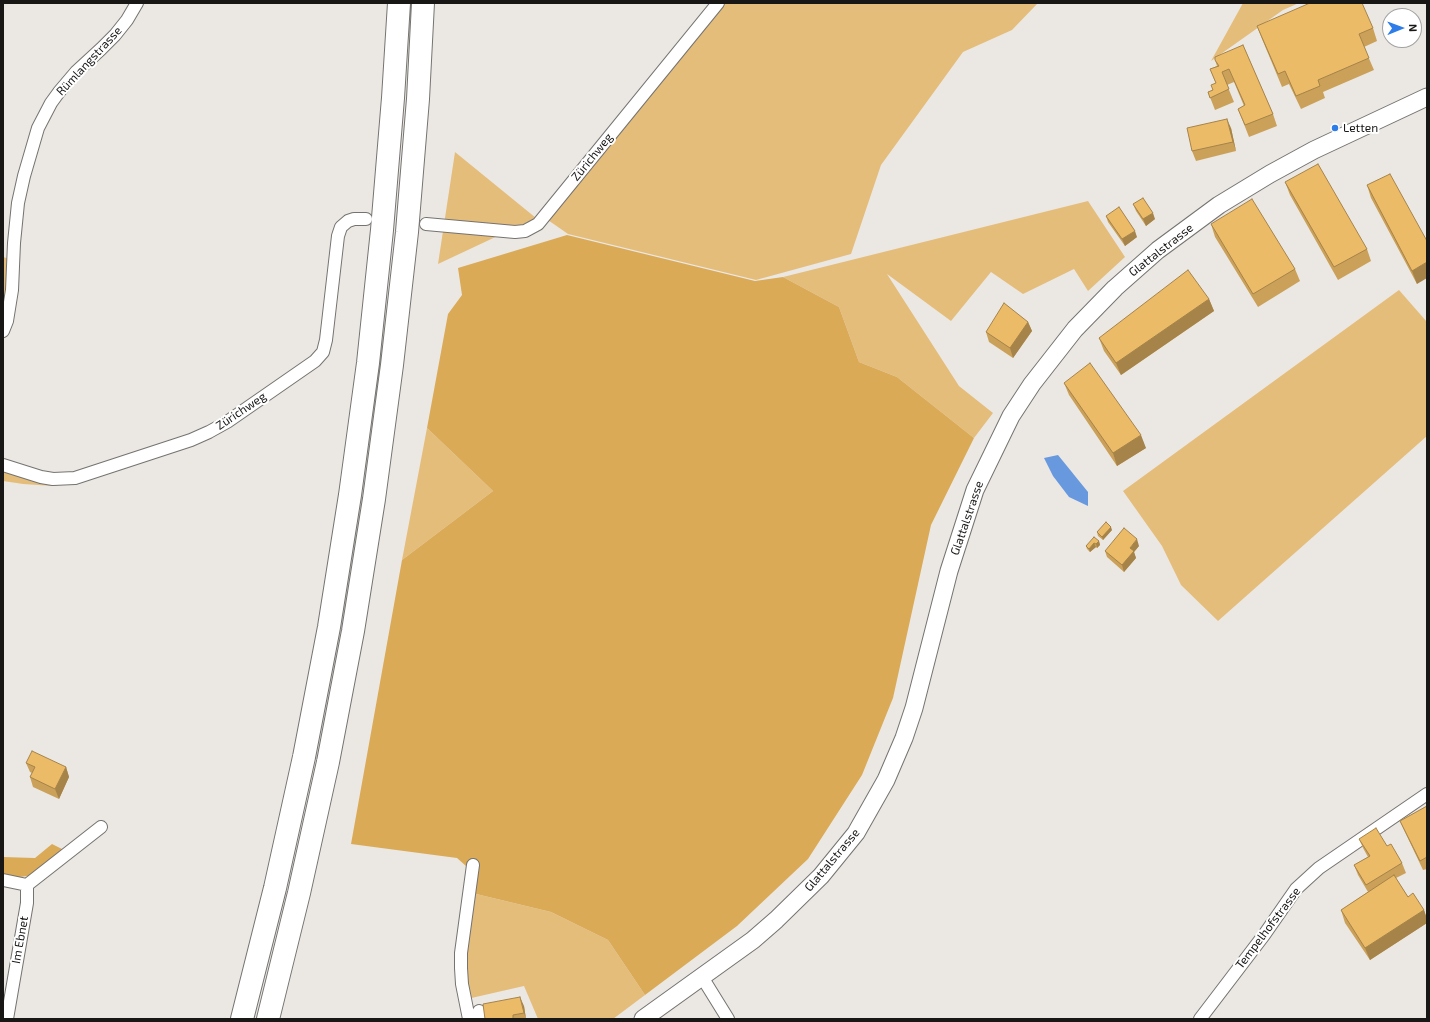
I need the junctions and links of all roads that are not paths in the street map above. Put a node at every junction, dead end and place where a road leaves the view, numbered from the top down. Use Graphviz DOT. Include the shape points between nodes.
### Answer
graph roads {
  1 [pos="137,3"];
  2 [pos="399,3"];
  3 [pos="423,3"];
  4 [pos="718,3"];
  5 [pos="1427,97"];
  6 [pos="366,219"];
  7 [pos="426,224"];
  8 [pos="3,332"];
  9 [pos="3,465"];
  10 [pos="1427,794"];
  11 [pos="101,827"];
  12 [pos="473,865"];
  13 [pos="3,880"];
  14 [pos="27,885"];
  15 [pos="702,977"];
  16 [pos="7,1019"];
  17 [pos="242,1019"];
  18 [pos="268,1019"];
  19 [pos="468,1019"];
  20 [pos="643,1019"];
  21 [pos="728,1019"];
  22 [pos="1200,1019"];
  1 -- 8 [label="street, Rümlangstrasse" via="115,35 58,92 38,128 18,203 12,290"];
  2 -- 17 [label="highway" via="382,230 368,363 350,495 329,627 304,757"];
  3 -- 18 [label="highway" via="402,284 373,506 328,762"];
  4 -- 7 [label="street, Zürichweg" via="538,224 525,231 515,232"];
  5 -- 15 [label="street, Glattalstrasse" via="1325,145 1270,174 1219,206 1158,250 1115,288 1075,329 1032,384 1011,416 974,490 949,571 911,716 886,780 870,810 841,854 802,896 753,940"];
  6 -- 9 [label="street, Zürichweg" via="348,221 338,236 323,352 315,361 227,422 191,440 75,478 41,477"];
  10 -- 22 [label="street, Tempelhofstrasse" via="1319,868 1296,889"];
  11 -- 14 [label="street"];
  12 -- 19 [label="street" via="461,952 462,984"];
  13 -- 14 [label="street"];
  14 -- 16 [label="street, Im Ebnet" via="27,903"];
  15 -- 20 [label="street, Glattalstrasse"];
  15 -- 21 [label="street"];
}
